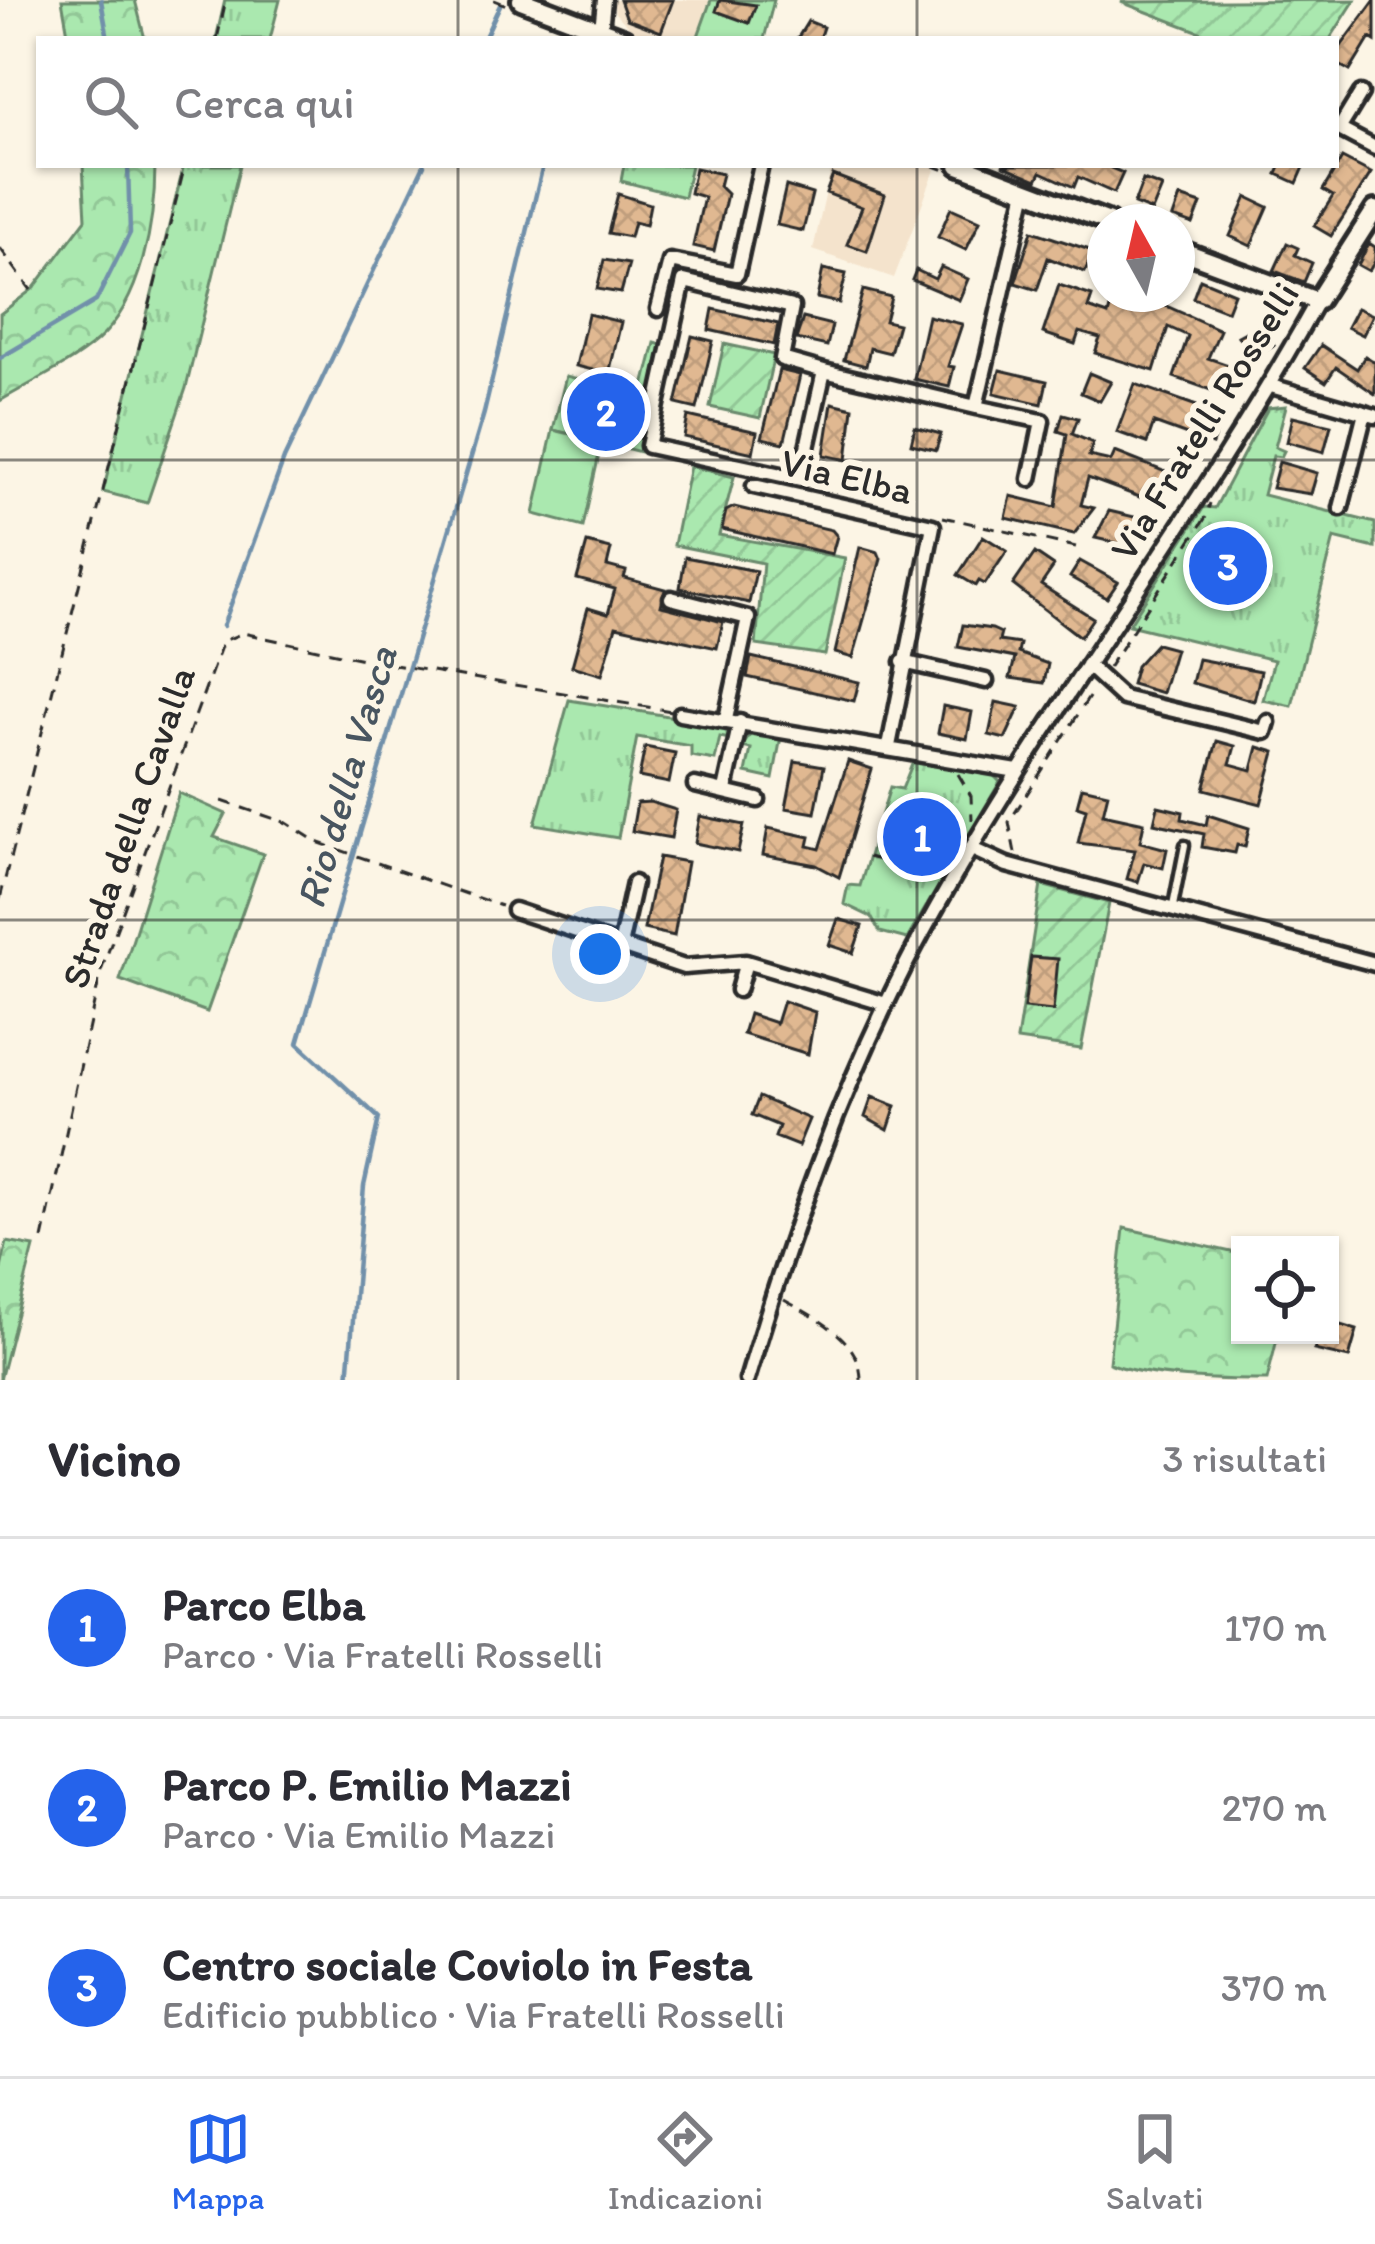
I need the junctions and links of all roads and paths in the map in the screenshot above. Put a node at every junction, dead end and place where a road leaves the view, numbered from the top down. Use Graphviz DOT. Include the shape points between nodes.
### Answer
graph roads {
  1 [pos="226,0"];
  2 [pos="520,0"];
  3 [pos="604,0"];
  4 [pos="601,30"];
  5 [pos="218,36"];
  6 [pos="616,36"];
  7 [pos="1361,93"];
  8 [pos="1375,148"];
  9 [pos="184,168"];
  10 [pos="760,168"];
  11 [pos="993,171"];
  12 [pos="1026,190"];
  13 [pos="1375,211"];
  14 [pos="1087,214"];
  15 [pos="0,248"];
  16 [pos="1195,256"];
  17 [pos="31,290"];
  18 [pos="1317,301"];
  19 [pos="658,309"];
  20 [pos="824,371"];
  21 [pos="1271,386"];
  22 [pos="976,407"];
  23 [pos="1370,414"];
  24 [pos="1030,479"];
  25 [pos="754,486"];
  26 [pos="1219,487"];
  27 [pos="1340,508"];
  28 [pos="932,526"];
  29 [pos="1076,547"];
  30 [pos="671,598"];
  31 [pos="903,662"];
  32 [pos="1088,664"];
  33 [pos="1100,679"];
  34 [pos="986,681"];
  35 [pos="680,714"];
  36 [pos="733,720"];
  37 [pos="1268,722"];
  38 [pos="889,746"];
  39 [pos="952,768"];
  40 [pos="1017,771"];
  41 [pos="695,785"];
  42 [pos="725,790"];
  43 [pos="758,800"];
  44 [pos="222,801"];
  45 [pos="969,827"];
  46 [pos="967,845"];
  47 [pos="1186,845"];
  48 [pos="953,856"];
  49 [pos="868,857"];
  50 [pos="1013,867"];
  51 [pos="945,872"];
  52 [pos="634,883"];
  53 [pos="0,899"];
  54 [pos="514,910"];
  55 [pos="1172,910"];
  56 [pos="620,946"];
  57 [pos="746,962"];
  58 [pos="1375,964"];
  59 [pos="738,990"];
  60 [pos="886,1004"];
  61 [pos="43,1239"];
  62 [pos="774,1294"];
  63 [pos="747,1380"];
  64 [pos="861,1380"];
  1 -- 5 [label="path"];
  2 -- 4 [label="street"];
  3 -- 4 [label="street"];
  4 -- 6 [label="street"];
  7 -- 8 [label="street" via="1339,129"];
  9 -- 53 [label="path"];
  10 -- 19 [label="street" via="737,274 670,261"];
  11 -- 12 [label="street"];
  12 -- 14 [label="street"];
  12 -- 22 [label="street"];
  13 -- 18 [label="street, Via Fratelli Rosselli"];
  15 -- 17 [label="path"];
  16 -- 18 [label="street"];
  18 -- 21 [label="street, Via Fratelli Rosselli"];
  20 -- 20 [label="street" via="782,359 792,307 684,281 648,446 800,479"];
  20 -- 22 [label="street"];
  21 -- 23 [label="street"];
  21 -- 32 [label="street, Via Fratelli Rosselli"];
  22 -- 24 [label="street" via="1042,421"];
  23 -- 27 [label="street"];
  25 -- 28 [label="street, Via Elba"];
  26 -- 33 [label="path"];
  28 -- 29 [label="path" via="935,515"];
  28 -- 31 [label="street, Via Elba"];
  30 -- 36 [label="street" via="748,618"];
  31 -- 34 [label="street"];
  31 -- 38 [label="street, Via Elba"];
  32 -- 33 [label="street"];
  32 -- 40 [label="street, Via Fratelli Rosselli"];
  33 -- 37 [label="street" via="1127,699 1265,732"];
  33 -- 50 [label="path" via="1009,821"];
  35 -- 36 [label="street"];
  35 -- 61 [label="path, Strada della Cavalla" via="243,632 219,647 101,971"];
  36 -- 38 [label="street"];
  36 -- 42 [label="street"];
  38 -- 40 [label="street"];
  39 -- 45 [label="path" via="971,796"];
  40 -- 46 [label="street, Via Fratelli Rosselli"];
  41 -- 42 [label="street"];
  42 -- 43 [label="street"];
  44 -- 54 [label="path"];
  46 -- 48 [label="path"];
  46 -- 50 [label="street"];
  46 -- 60 [label="street, Via Fratelli Rosselli"];
  47 -- 55 [label="lane"];
  48 -- 49 [label="path" via="919,870"];
  48 -- 51 [label="path"];
  50 -- 55 [label="street"];
  52 -- 56 [label="street"];
  54 -- 56 [label="street"];
  55 -- 58 [label="street"];
  56 -- 57 [label="street" via="684,967"];
  57 -- 59 [label="street"];
  57 -- 60 [label="street"];
  60 -- 62 [label="street, Via Fratelli Rosselli"];
  62 -- 63 [label="street, Via Fratelli Rosselli"];
  62 -- 64 [label="path" via="847,1342"];
}
